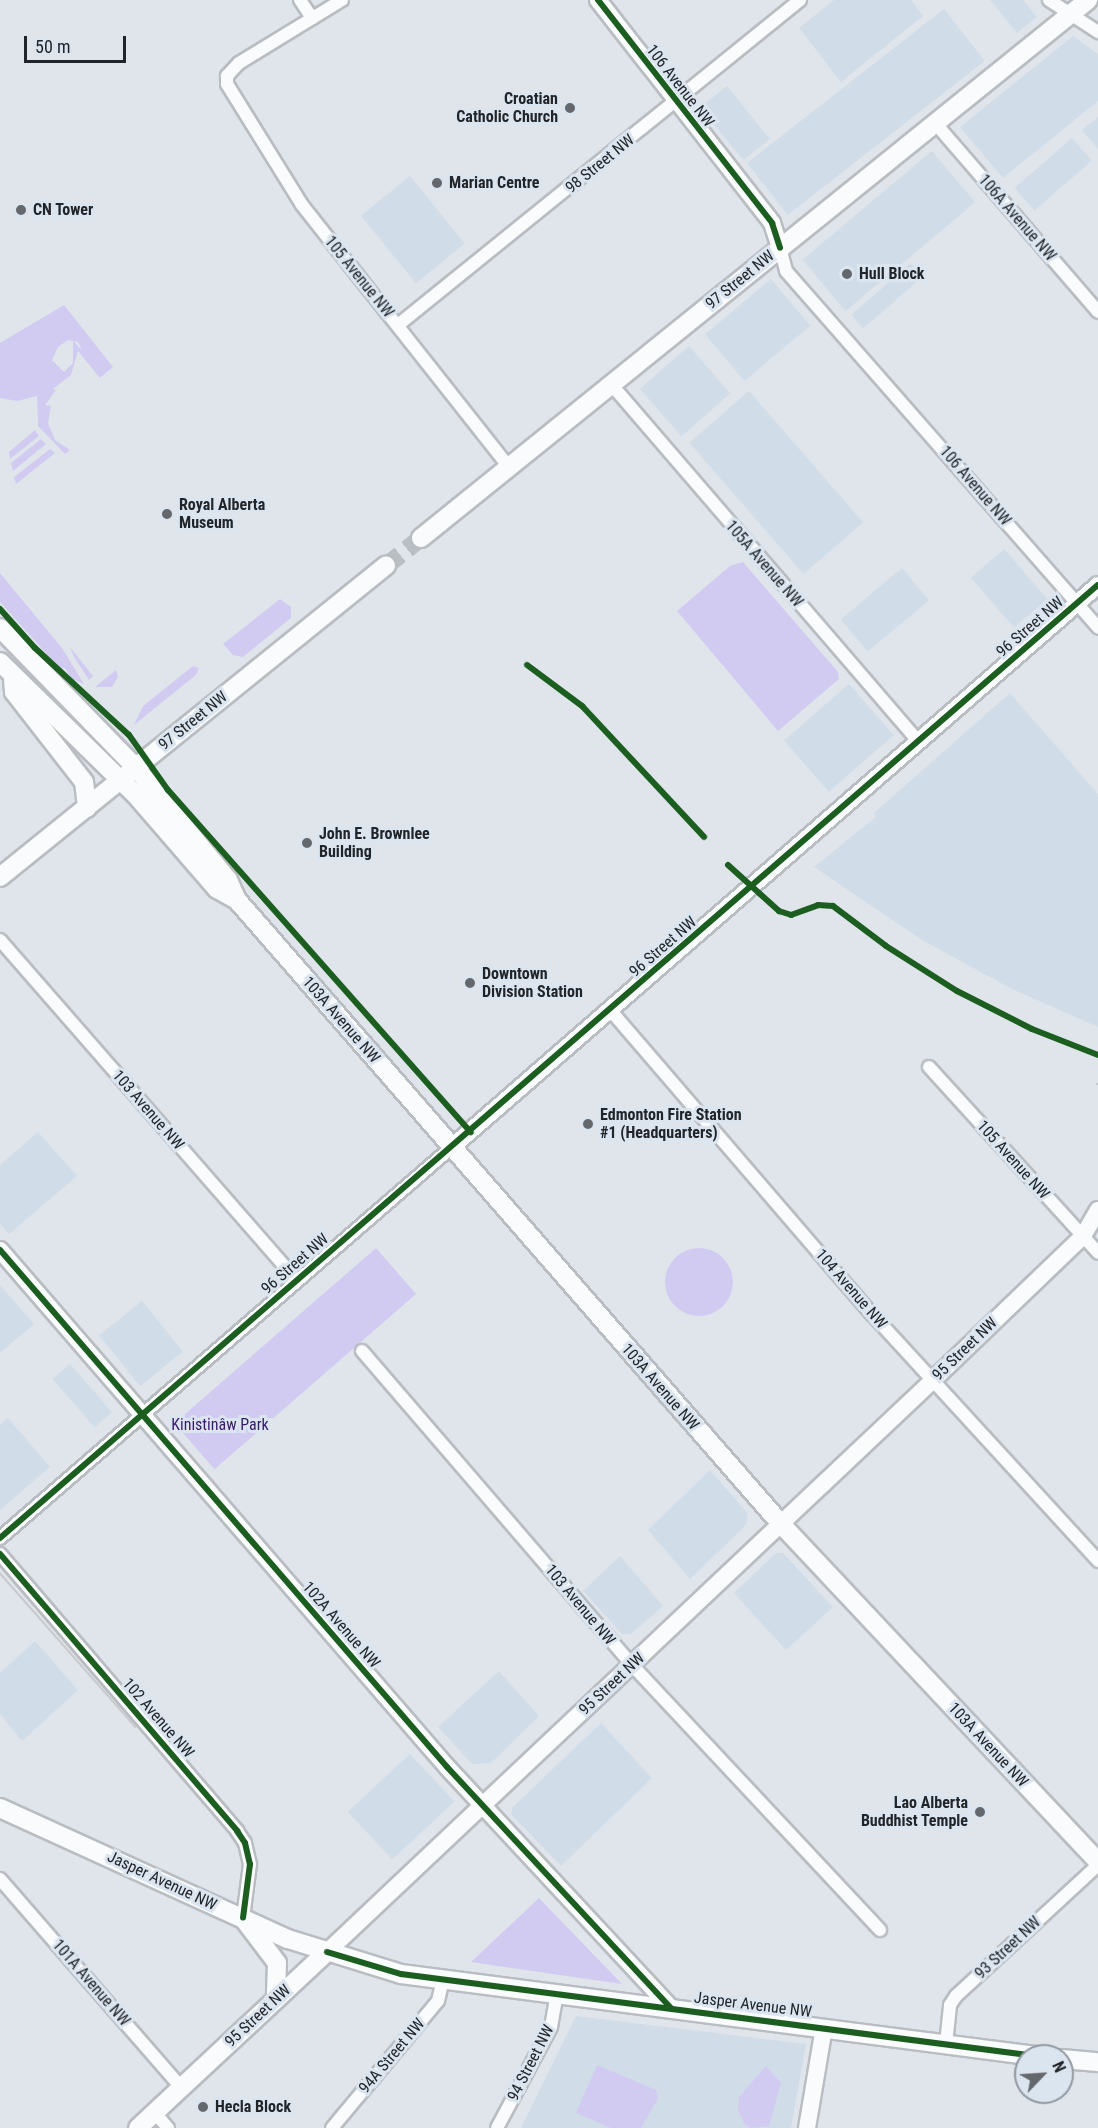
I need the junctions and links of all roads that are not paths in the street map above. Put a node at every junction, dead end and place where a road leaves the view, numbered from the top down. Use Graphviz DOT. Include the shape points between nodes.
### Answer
graph roads {
  1 [pos="300,0"];
  2 [pos="342,0"];
  3 [pos="800,0"];
  4 [pos="1049,0"];
  5 [pos="1088,0"];
  6 [pos="603,2"];
  7 [pos="1071,14"];
  8 [pos="312,18"];
  9 [pos="1098,32"];
  10 [pos="675,102"];
  11 [pos="936,124"];
  12 [pos="780,248"];
  13 [pos="1098,312"];
  14 [pos="398,325"];
  15 [pos="611,384"];
  16 [pos="508,466"];
  17 [pos="421,538"];
  18 [pos="386,566"];
  19 [pos="1098,585"];
  20 [pos="1077,604"];
  21 [pos="0,628"];
  22 [pos="1098,628"];
  23 [pos="6,669"];
  24 [pos="919,742"];
  25 [pos="136,768"];
  26 [pos="121,780"];
  27 [pos="87,808"];
  28 [pos="0,877"];
  29 [pos="237,900"];
  30 [pos="0,940"];
  31 [pos="611,1011"];
  32 [pos="929,1067"];
  33 [pos="452,1147"];
  34 [pos="1098,1210"];
  35 [pos="1090,1233"];
  36 [pos="0,1250"];
  37 [pos="1098,1253"];
  38 [pos="297,1280"];
  39 [pos="362,1351"];
  40 [pos="932,1381"];
  41 [pos="143,1415"];
  42 [pos="780,1524"];
  43 [pos="0,1538"];
  44 [pos="0,1554"];
  45 [pos="1098,1561"];
  46 [pos="632,1665"];
  47 [pos="482,1807"];
  48 [pos="0,1808"];
  49 [pos="1098,1863"];
  50 [pos="0,1879"];
  51 [pos="243,1918"];
  52 [pos="880,1930"];
  53 [pos="327,1952"];
  54 [pos="443,1980"];
  55 [pos="557,1994"];
  56 [pos="276,1999"];
  57 [pos="671,2008"];
  58 [pos="824,2028"];
  59 [pos="946,2044"];
  60 [pos="1014,2053"];
  61 [pos="1074,2060"];
  62 [pos="1098,2062"];
  63 [pos="182,2088"];
  64 [pos="155,2113"];
  65 [pos="138,2128"];
  66 [pos="168,2128"];
  67 [pos="332,2128"];
  68 [pos="497,2128"];
  69 [pos="807,2128"];
  1 -- 8 [label="street"];
  2 -- 8 [label="street"];
  3 -- 10 [label="street, 98 Street NW"];
  4 -- 7 [label="street"];
  5 -- 7 [label="main road, 97 Street NW"];
  6 -- 10 [label="street, 106 Avenue NW"];
  7 -- 9 [label="street"];
  7 -- 11 [label="main road, 97 Street NW"];
  8 -- 14 [label="street, 105 Avenue NW" via="239,63 227,76 227,84 302,205"];
  10 -- 12 [label="street, 106 Avenue NW" via="772,223"];
  10 -- 14 [label="street, 98 Street NW"];
  11 -- 12 [label="main road, 97 Street NW"];
  11 -- 13 [label="street, 106A Avenue NW"];
  12 -- 15 [label="main road, 97 Street NW"];
  12 -- 20 [label="street, 106 Avenue NW" via="786,271"];
  14 -- 16 [label="street, 105 Avenue NW"];
  15 -- 16 [label="main road, 97 Street NW"];
  15 -- 24 [label="street, 105A Avenue NW"];
  16 -- 17 [label="main road, 97 Street NW"];
  18 -- 25 [label="main road, 97 Street NW"];
  19 -- 20 [label="street, 96 Street NW"];
  20 -- 22 [label="street, 106 Avenue NW"];
  20 -- 24 [label="street, 96 Street NW"];
  21 -- 25 [label="main road, 103A Avenue NW"];
  23 -- 26 [label="main road, 103A Avenue NW"];
  23 -- 27 [label="main road" via="14,692 84,782"];
  24 -- 31 [label="street, 96 Street NW"];
  25 -- 26 [label="main road, 97 Street NW"];
  25 -- 29 [label="main road, 103A Avenue NW" via="228,879"];
  26 -- 27 [label="main road, 97 Street NW"];
  26 -- 29 [label="main road, 103A Avenue NW" via="217,889"];
  27 -- 28 [label="main road, 97 Street NW"];
  29 -- 33 [label="main road, 103A Avenue NW"];
  30 -- 38 [label="street, 103 Avenue NW"];
  31 -- 33 [label="street, 96 Street NW"];
  31 -- 40 [label="street, 104 Avenue NW"];
  32 -- 35 [label="street, 105 Avenue NW"];
  33 -- 38 [label="street, 96 Street NW"];
  33 -- 42 [label="main road, 103A Avenue NW"];
  34 -- 35 [label="street, 95 Street NW"];
  35 -- 37 [label="street, 105 Avenue NW"];
  35 -- 40 [label="street, 95 Street NW"];
  36 -- 41 [label="street, 102A Avenue NW"];
  38 -- 41 [label="street, 96 Street NW"];
  39 -- 46 [label="street, 103 Avenue NW"];
  40 -- 42 [label="street, 95 Street NW"];
  40 -- 45 [label="street, 104 Avenue NW"];
  41 -- 43 [label="street, 96 Street NW"];
  41 -- 47 [label="street, 102A Avenue NW"];
  42 -- 46 [label="street, 95 Street NW"];
  42 -- 49 [label="main road, 103A Avenue NW"];
  44 -- 51 [label="street, 102 Avenue NW" via="237,1831 245,1843 250,1864"];
  46 -- 47 [label="street, 95 Street NW"];
  46 -- 52 [label="street, 103 Avenue NW"];
  47 -- 53 [label="street, 95 Street NW"];
  47 -- 57 [label="street, 102A Avenue NW"];
  48 -- 51 [label="main road, Jasper Avenue NW"];
  49 -- 59 [label="street, 93 Street NW" via="956,1996 950,2005"];
  50 -- 63 [label="street, 101A Avenue NW"];
  51 -- 53 [label="main road, Jasper Avenue NW"];
  51 -- 56 [label="main road" via="277,1963"];
  53 -- 54 [label="main road, Jasper Avenue NW" via="382,1970"];
  53 -- 56 [label="main road, 95 Street NW"];
  54 -- 55 [label="main road, Jasper Avenue NW"];
  54 -- 67 [label="street, 94A Street NW" via="438,2001"];
  55 -- 57 [label="main road, Jasper Avenue NW"];
  55 -- 68 [label="street, 94 Street NW" via="551,2027"];
  56 -- 63 [label="main road, 95 Street NW"];
  57 -- 58 [label="main road, Jasper Avenue NW"];
  58 -- 59 [label="main road, Jasper Avenue NW"];
  58 -- 69 [label="street"];
  59 -- 60 [label="main road, Jasper Avenue NW"];
  61 -- 62 [label="main road"];
  63 -- 64 [label="main road, 95 Street NW"];
  64 -- 65 [label="main road, 95 Street NW"];
  64 -- 66 [label="street"];
}
